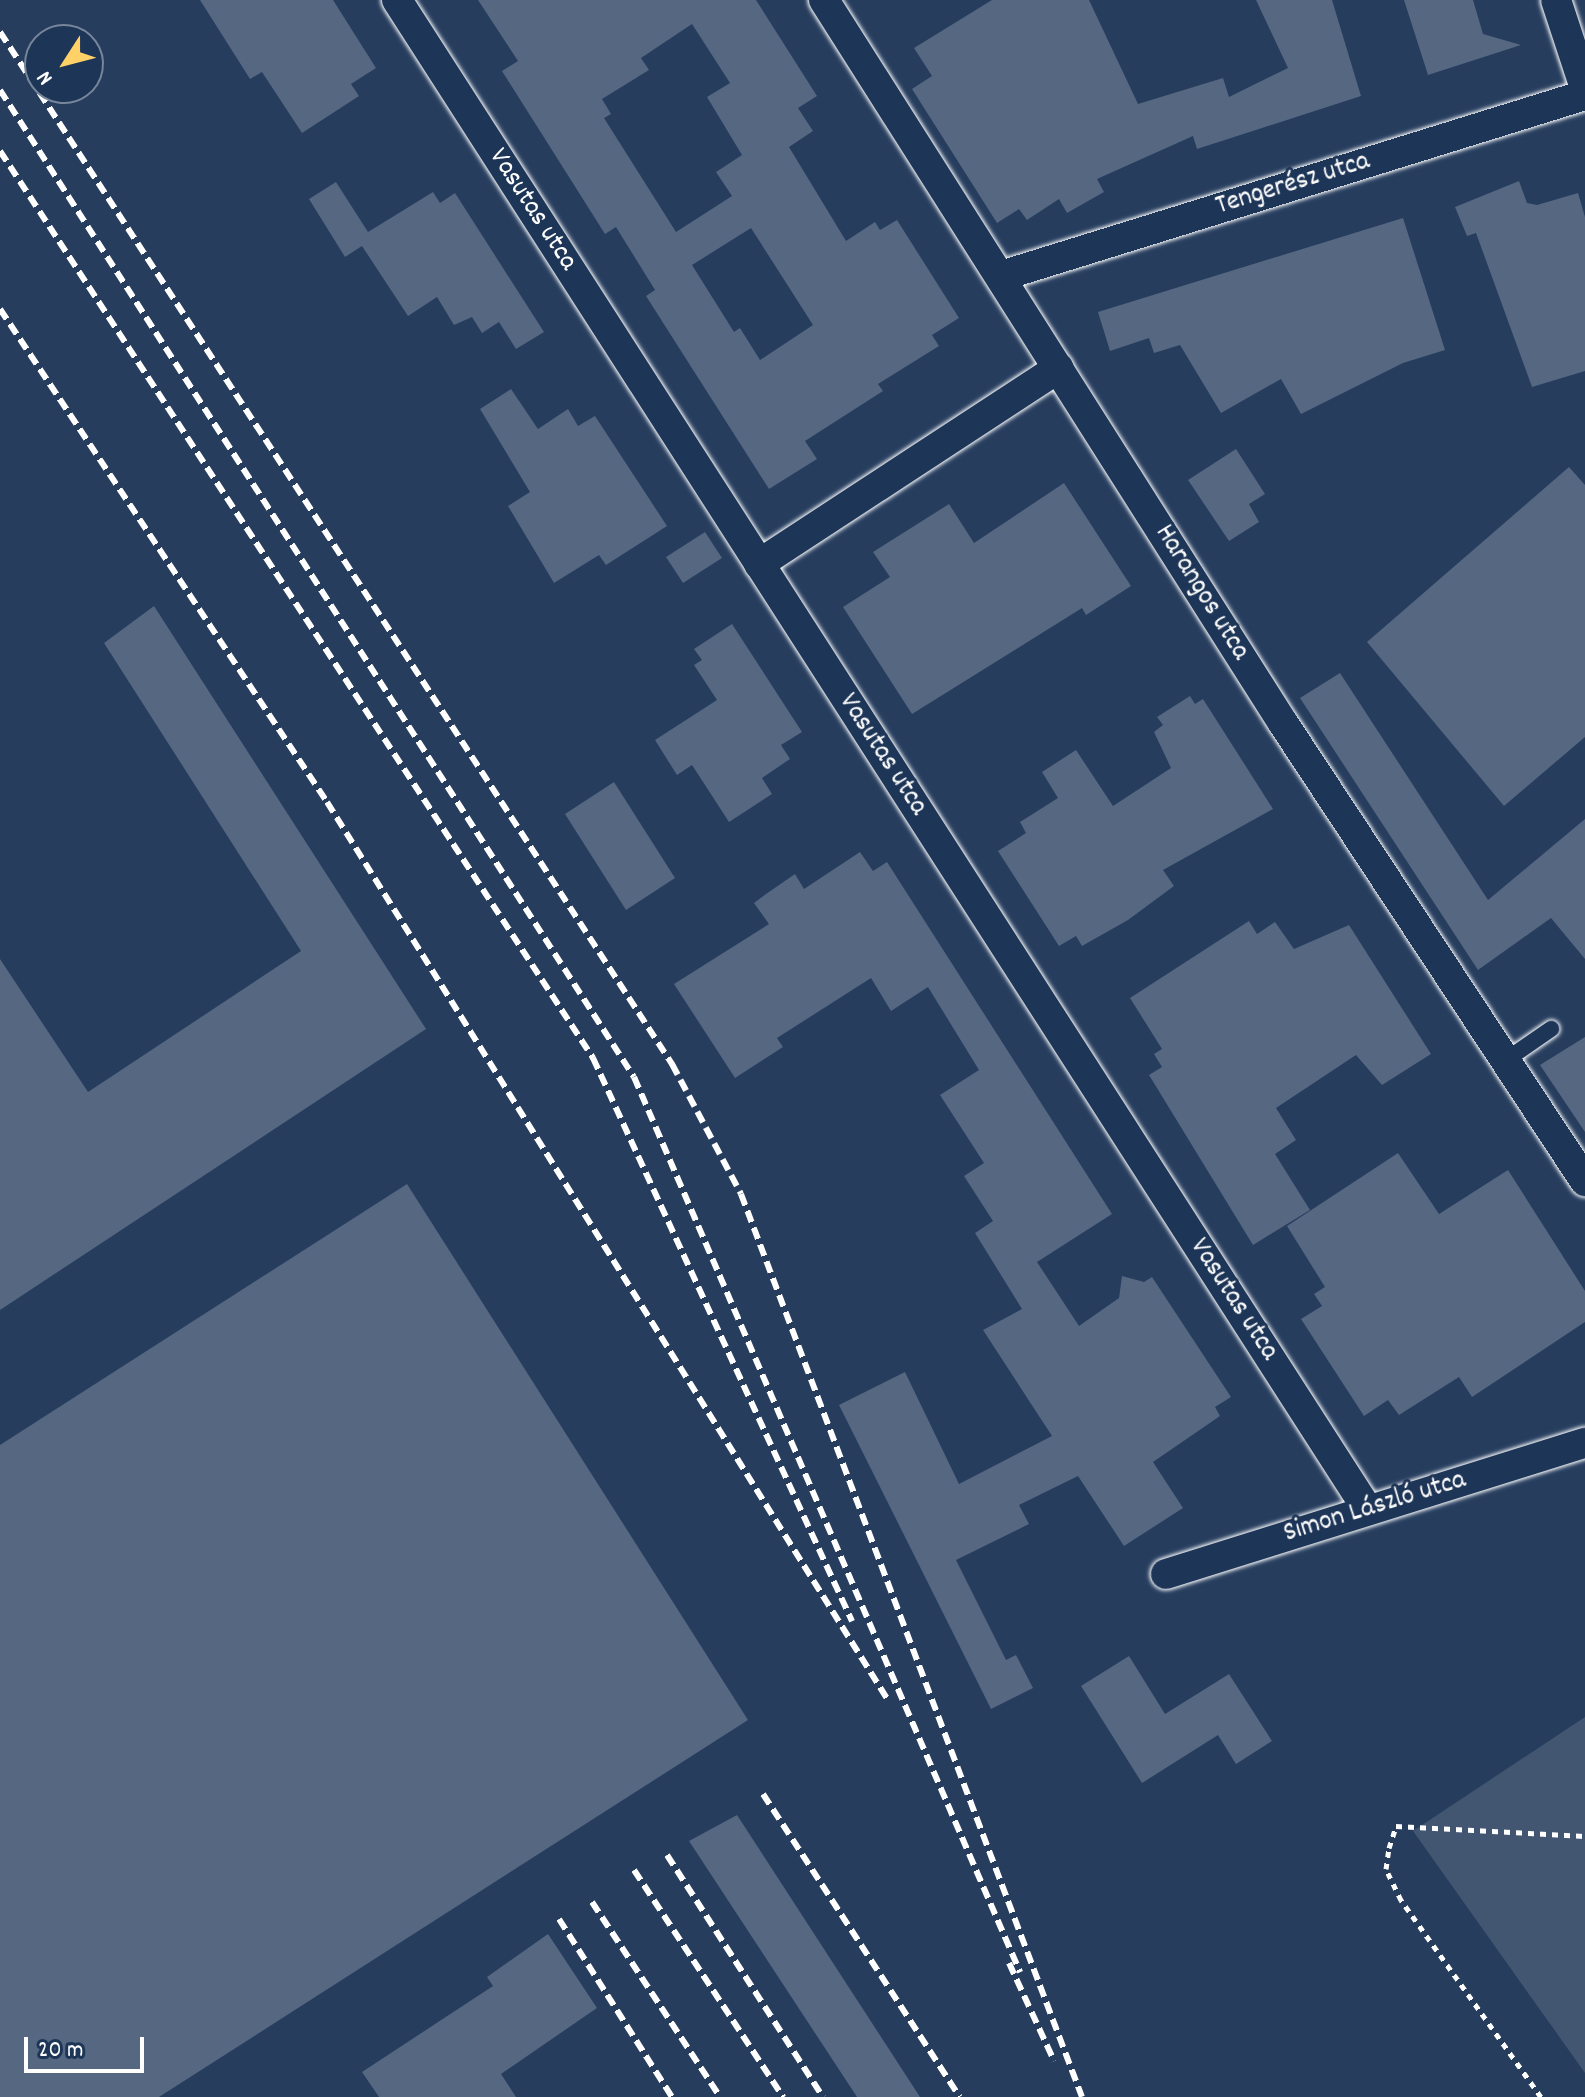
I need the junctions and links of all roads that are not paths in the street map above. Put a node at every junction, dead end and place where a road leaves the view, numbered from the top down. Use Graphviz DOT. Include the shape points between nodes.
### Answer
graph roads {
  1 [pos="397,0"];
  2 [pos="824,0"];
  3 [pos="1556,0"];
  4 [pos="1585,88"];
  5 [pos="1585,95"];
  6 [pos="1001,276"];
  7 [pos="1059,368"];
  8 [pos="759,564"];
  9 [pos="1551,1029"];
  10 [pos="1506,1060"];
  11 [pos="1585,1181"];
  12 [pos="1585,1443"];
  13 [pos="1368,1510"];
  14 [pos="1166,1574"];
  1 -- 8 [label="street, Vasutas utca"];
  2 -- 6 [label="street, Harangos utca"];
  3 -- 4 [label="street"];
  5 -- 6 [label="street, Tengerész utca"];
  6 -- 7 [label="street, Harangos utca"];
  7 -- 8 [label="street"];
  7 -- 10 [label="street, Harangos utca"];
  8 -- 13 [label="street, Vasutas utca"];
  9 -- 10 [label="lane"];
  10 -- 11 [label="street, Harangos utca"];
  12 -- 13 [label="street, Simon László utca"];
  13 -- 14 [label="street, Simon László utca"];
}
